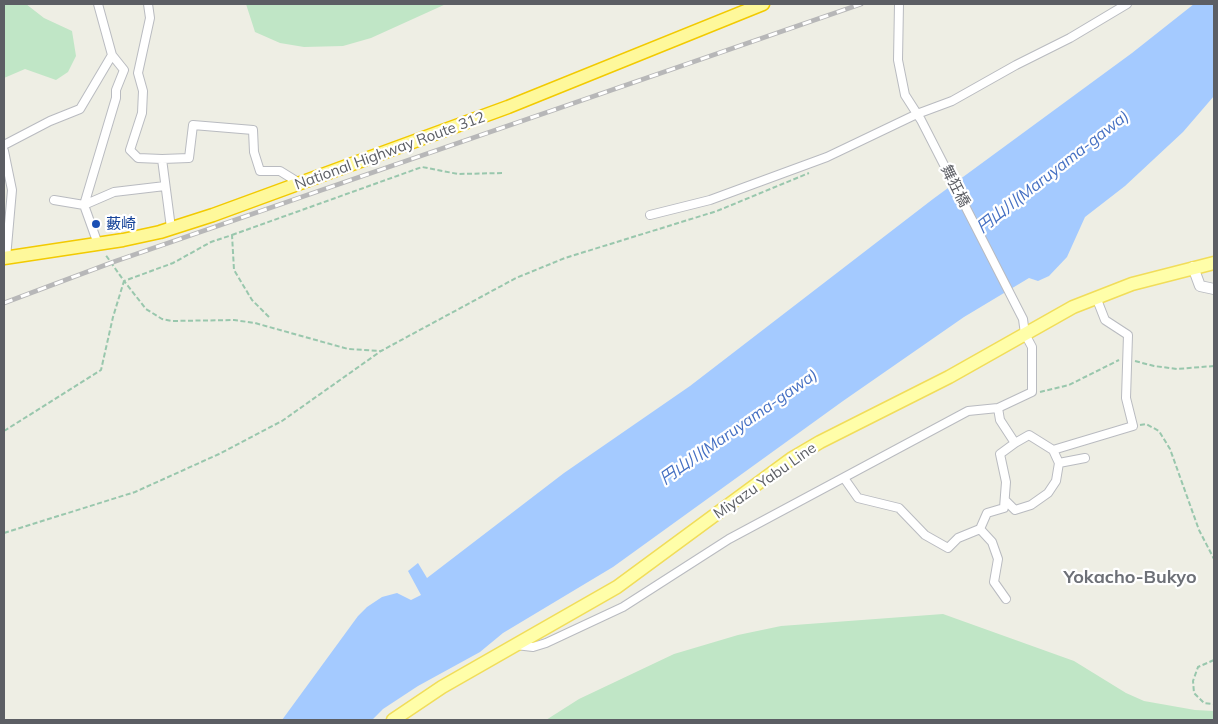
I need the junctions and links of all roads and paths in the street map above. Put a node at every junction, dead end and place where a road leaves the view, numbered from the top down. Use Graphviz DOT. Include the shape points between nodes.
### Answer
graph roads {
  1 [pos="98,4"];
  2 [pos="148,4"];
  3 [pos="763,4"];
  4 [pos="899,4"];
  5 [pos="1128,4"];
  6 [pos="112,55"];
  7 [pos="919,117"];
  8 [pos="4,145"];
  9 [pos="4,151"];
  10 [pos="162,159"];
  11 [pos="503,173"];
  12 [pos="810,173"];
  13 [pos="301,184"];
  14 [pos="165,186"];
  15 [pos="54,200"];
  16 [pos="84,206"];
  17 [pos="650,215"];
  18 [pos="171,228"];
  19 [pos="232,235"];
  20 [pos="98,244"];
  21 [pos="5,258"];
  22 [pos="1214,263"];
  23 [pos="1193,267"];
  24 [pos="124,281"];
  25 [pos="1214,289"];
  26 [pos="1096,298"];
  27 [pos="269,317"];
  28 [pos="1024,334"];
  29 [pos="381,351"];
  30 [pos="998,408"];
  31 [pos="1132,426"];
  32 [pos="4,431"];
  33 [pos="1015,443"];
  34 [pos="1052,450"];
  35 [pos="1085,458"];
  36 [pos="1059,463"];
  37 [pos="844,478"];
  38 [pos="1005,500"];
  39 [pos="980,529"];
  40 [pos="4,533"];
  41 [pos="1214,559"];
  42 [pos="1006,599"];
  43 [pos="515,645"];
  44 [pos="1214,660"];
  45 [pos="1214,704"];
  46 [pos="393,720"];
  1 -- 6 [label="street"];
  2 -- 10 [label="street" via="150,18 138,73 143,91 142,113 130,150 138,158"];
  3 -- 13 [label="highway, National Highway Route 312" via="508,107"];
  4 -- 7 [label="street, 舞狂橋" via="901,80 905,95"];
  5 -- 7 [label="street"];
  6 -- 8 [label="street" via="80,109"];
  6 -- 16 [label="street" via="124,70"];
  7 -- 17 [label="street" via="769,179 710,200"];
  7 -- 28 [label="street, 舞狂橋" via="1024,319"];
  9 -- 21 [label="street" via="12,190"];
  10 -- 13 [label="street" via="189,158 193,125 253,130 254,152 260,172 280,171"];
  10 -- 14 [label="street"];
  11 -- 19 [label="path" via="458,174 422,167"];
  12 -- 29 [label="path" via="717,211 564,258 516,278"];
  13 -- 18 [label="highway, National Highway Route 312"];
  14 -- 16 [label="street" via="114,192"];
  14 -- 18 [label="street"];
  15 -- 16 [label="street"];
  16 -- 20 [label="street"];
  18 -- 20 [label="highway, National Highway Route 312"];
  19 -- 24 [label="path"];
  19 -- 27 [label="path" via="234,270 252,300"];
  20 -- 21 [label="highway, National Highway Route 312"];
  20 -- 24 [label="path"];
  22 -- 23 [label="main road, Miyazu Yabu Line"];
  23 -- 25 [label="street" via="1200,286"];
  23 -- 26 [label="main road, Miyazu Yabu Line"];
  24 -- 29 [label="path" via="146,309 162,319 255,323 348,349"];
  24 -- 32 [label="path" via="101,370"];
  26 -- 28 [label="main road, Miyazu Yabu Line"];
  26 -- 31 [label="street" via="1105,320 1128,335 1126,398"];
  28 -- 30 [label="street, 舞狂橋" via="1032,347 1032,392"];
  28 -- 43 [label="main road, Miyazu Yabu Line" via="949,377 798,455 617,587"];
  29 -- 40 [label="path" via="282,422 219,454 135,492"];
  30 -- 33 [label="street" via="1000,420"];
  30 -- 37 [label="street" via="968,411"];
  31 -- 34 [label="street"];
  31 -- 41 [label="path" via="1146,424 1159,431 1170,449 1199,530"];
  33 -- 34 [label="street" via="1029,435"];
  33 -- 38 [label="street" via="1000,454 1006,482"];
  34 -- 36 [label="street"];
  35 -- 36 [label="street"];
  36 -- 38 [label="street" via="1056,481 1048,493 1016,510"];
  37 -- 39 [label="street" via="858,498 899,508 925,535 948,548 958,538"];
  37 -- 43 [label="street" via="729,539 623,607 546,643"];
  38 -- 39 [label="street" via="1004,508 987,513"];
  39 -- 42 [label="street" via="992,542 998,559 994,582"];
  43 -- 46 [label="main road, Miyazu Yabu Line"];
  44 -- 45 [label="path" via="1198,667 1193,681 1194,693 1204,703"];
}
